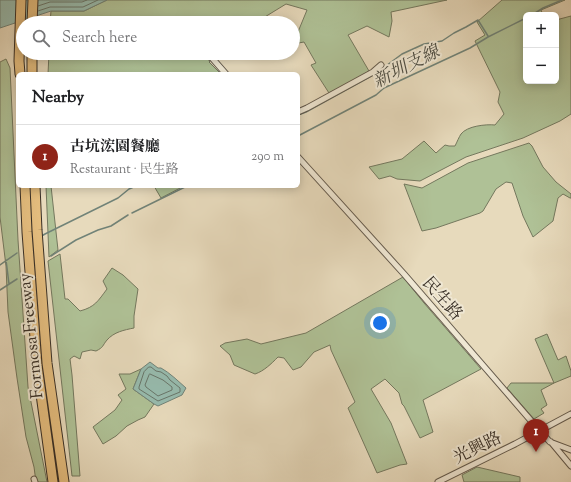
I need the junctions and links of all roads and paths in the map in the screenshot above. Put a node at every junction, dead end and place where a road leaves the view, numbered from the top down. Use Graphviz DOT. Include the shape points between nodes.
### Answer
graph roads {
  1 [pos="21,0"];
  2 [pos="33,0"];
  3 [pos="20,16"];
  4 [pos="32,16"];
  5 [pos="19,60"];
  6 [pos="32,60"];
  7 [pos="214,60"];
  8 [pos="381,65"];
  9 [pos="20,72"];
  10 [pos="32,72"];
  11 [pos="224,72"];
  12 [pos="300,111"];
  13 [pos="300,159"];
  14 [pos="25,188"];
  15 [pos="35,188"];
  16 [pos="571,414"];
  17 [pos="539,430"];
  18 [pos="550,442"];
  19 [pos="571,450"];
  20 [pos="571,466"];
  21 [pos="53,482"];
  22 [pos="64,482"];
  23 [pos="438,482"];
  1 -- 3 [label="highway"];
  2 -- 4 [label="highway"];
  5 -- 9 [label="highway"];
  6 -- 10 [label="highway"];
  7 -- 11 [label="street"];
  8 -- 12 [label="street" via="373,72"];
  13 -- 17 [label="street, 民生路" via="404,274"];
  14 -- 21 [label="highway, Formosa Freeway" via="37,365"];
  15 -- 22 [label="highway, Formosa Freeway" via="48,363"];
  16 -- 17 [label="street, 光興路"];
  17 -- 18 [label="street, 民生路"];
  17 -- 23 [label="street, 光興路"];
  18 -- 19 [label="street, 民生路"];
  18 -- 20 [label="street"];
}
